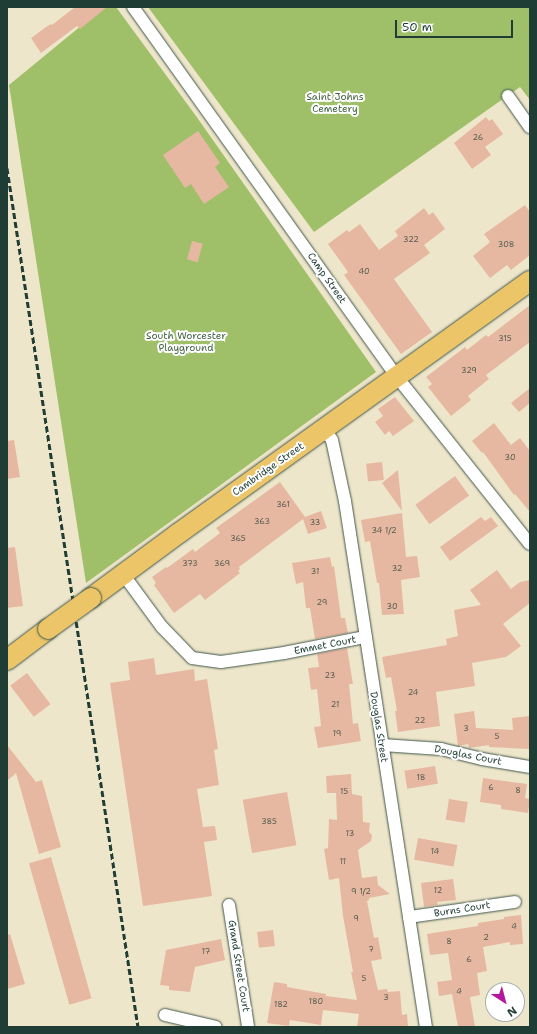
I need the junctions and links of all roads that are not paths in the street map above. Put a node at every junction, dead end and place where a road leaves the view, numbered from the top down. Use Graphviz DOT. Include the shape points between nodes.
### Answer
graph roads {
  1 [pos="133,7"];
  2 [pos="508,96"];
  3 [pos="530,127"];
  4 [pos="530,281"];
  5 [pos="397,377"];
  6 [pos="325,429"];
  7 [pos="530,544"];
  8 [pos="123,574"];
  9 [pos="365,637"];
  10 [pos="7,660"];
  11 [pos="382,745"];
  12 [pos="530,767"];
  13 [pos="515,902"];
  14 [pos="229,905"];
  15 [pos="409,917"];
  16 [pos="165,1015"];
  17 [pos="216,1027"];
  18 [pos="248,1027"];
  19 [pos="426,1027"];
  1 -- 5 [label="street, Camp Street"];
  2 -- 3 [label="street"];
  4 -- 5 [label="main road, Cambridge Street"];
  5 -- 6 [label="main road, Cambridge Street"];
  5 -- 7 [label="street, Camp Street"];
  6 -- 8 [label="main road, Cambridge Street"];
  6 -- 9 [label="street, Douglas Street" via="332,440 342,486"];
  8 -- 9 [label="street, Emmet Court" via="162,627 192,658 221,662"];
  8 -- 10 [label="main road, Cambridge Street, bridge"];
  9 -- 11 [label="street, Douglas Street"];
  11 -- 12 [label="street, Douglas Court" via="441,749"];
  11 -- 15 [label="street, Douglas Street"];
  13 -- 15 [label="street, Burns Court"];
  14 -- 18 [label="street, Grand Street Court"];
  15 -- 19 [label="street, Douglas Street"];
  16 -- 17 [label="street"];
}
